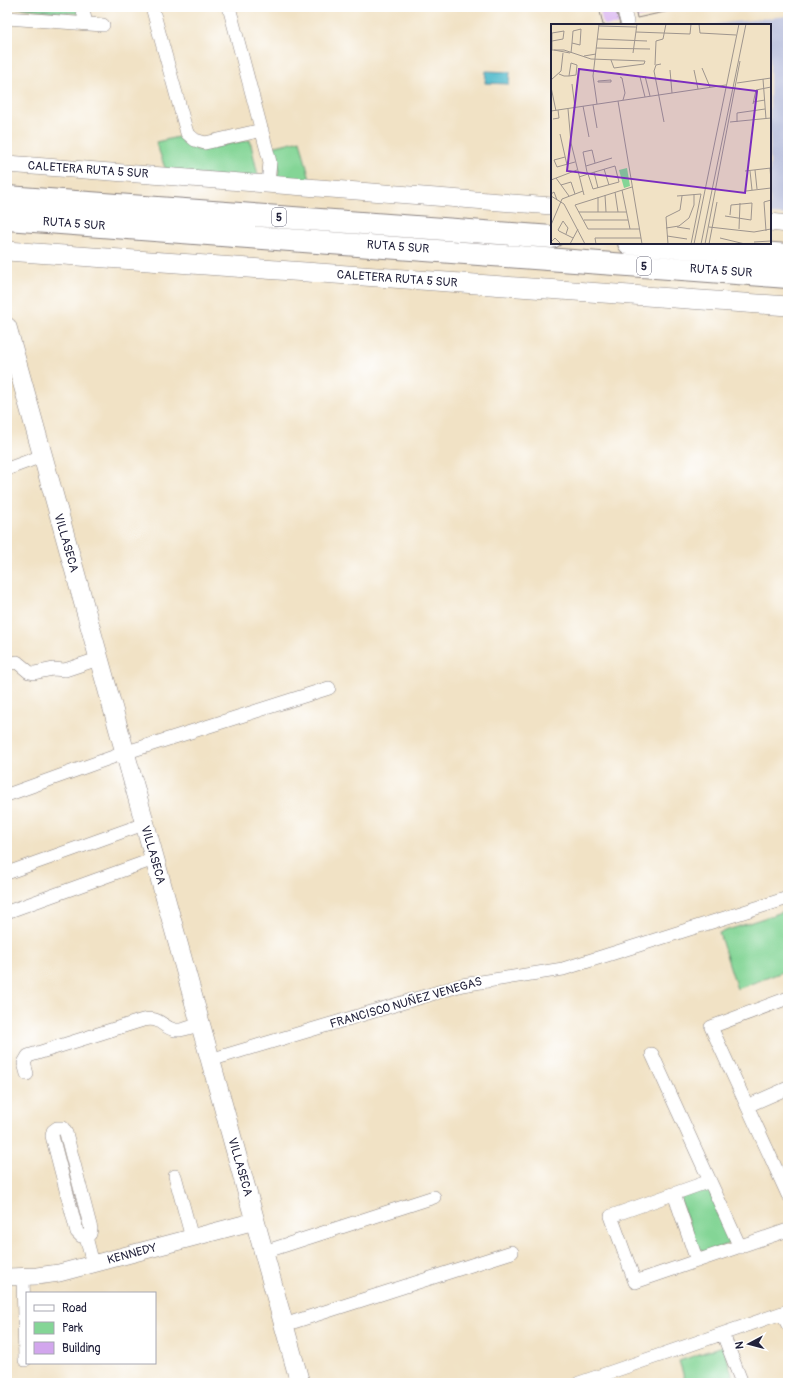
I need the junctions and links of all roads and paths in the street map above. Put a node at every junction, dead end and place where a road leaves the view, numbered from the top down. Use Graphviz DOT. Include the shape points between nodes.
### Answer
graph roads {
  1 [pos="82,7"];
  2 [pos="152,7"];
  3 [pos="229,7"];
  4 [pos="623,7"];
  5 [pos="7,18"];
  6 [pos="627,22"];
  7 [pos="86,23"];
  8 [pos="103,25"];
  9 [pos="262,130"];
  10 [pos="7,164"];
  11 [pos="268,184"];
  12 [pos="7,197"];
  13 [pos="551,206"];
  14 [pos="7,219"];
  15 [pos="771,222"];
  16 [pos="788,224"];
  17 [pos="551,237"];
  18 [pos="642,244"];
  19 [pos="7,251"];
  20 [pos="788,255"];
  21 [pos="788,277"];
  22 [pos="788,306"];
  23 [pos="7,327"];
  24 [pos="12,373"];
  25 [pos="41,453"];
  26 [pos="7,461"];
  27 [pos="7,469"];
  28 [pos="98,658"];
  29 [pos="7,664"];
  30 [pos="329,688"];
  31 [pos="124,753"];
  32 [pos="7,795"];
  33 [pos="144,824"];
  34 [pos="154,859"];
  35 [pos="7,873"];
  36 [pos="788,898"];
  37 [pos="7,912"];
  38 [pos="788,998"];
  39 [pos="200,1024"];
  40 [pos="652,1054"];
  41 [pos="210,1060"];
  42 [pos="27,1074"];
  43 [pos="788,1088"];
  44 [pos="747,1106"];
  45 [pos="175,1176"];
  46 [pos="78,1177"];
  47 [pos="64,1181"];
  48 [pos="710,1181"];
  49 [pos="785,1181"];
  50 [pos="674,1194"];
  51 [pos="788,1195"];
  52 [pos="434,1198"];
  53 [pos="255,1221"];
  54 [pos="788,1230"];
  55 [pos="86,1237"];
  56 [pos="192,1238"];
  57 [pos="740,1247"];
  58 [pos="264,1252"];
  59 [pos="512,1252"];
  60 [pos="697,1261"];
  61 [pos="93,1264"];
  62 [pos="15,1277"];
  63 [pos="785,1312"];
  64 [pos="284,1325"];
  65 [pos="788,1325"];
  66 [pos="722,1334"];
  67 [pos="25,1360"];
  68 [pos="300,1383"];
  69 [pos="578,1383"];
  70 [pos="742,1383"];
  1 -- 7 [label="street"];
  2 -- 9 [label="street" via="187,134 195,140 205,142"];
  3 -- 9 [label="street"];
  4 -- 6 [label="street"];
  5 -- 7 [label="street"];
  7 -- 8 [label="street"];
  9 -- 11 [label="street" via="270,162"];
  10 -- 11 [label="street, CALETERA RUTA 5 SUR"];
  11 -- 13 [label="street, CALETERA RUTA 5 SUR"];
  12 -- 17 [label="highway, RUTA 5 SUR / 5"];
  14 -- 21 [label="highway, RUTA 5 SUR / 5"];
  15 -- 16 [label="street"];
  18 -- 20 [label="highway, RUTA 5 SUR / 5"];
  19 -- 22 [label="main road, CALETERA RUTA 5 SUR"];
  23 -- 24 [label="main road, VILLASECA"];
  24 -- 25 [label="main road, VILLASECA"];
  25 -- 26 [label="street"];
  25 -- 27 [label="street"];
  25 -- 28 [label="main road, VILLASECA"];
  28 -- 29 [label="street" via="65,670 53,669 34,673 29,672 18,662"];
  28 -- 31 [label="main road, VILLASECA"];
  30 -- 31 [label="street"];
  31 -- 32 [label="street"];
  31 -- 33 [label="main road, VILLASECA"];
  33 -- 34 [label="main road, VILLASECA"];
  33 -- 35 [label="street"];
  34 -- 37 [label="street"];
  34 -- 39 [label="main road, VILLASECA"];
  36 -- 41 [label="street, FRANCISCO NUÑEZ VENEGAS" via="563,968 462,985"];
  38 -- 44 [label="street" via="711,1027"];
  39 -- 41 [label="main road, VILLASECA"];
  39 -- 42 [label="street" via="178,1030 158,1020 143,1020 28,1056 24,1063"];
  40 -- 48 [label="street"];
  41 -- 53 [label="main road, VILLASECA"];
  43 -- 44 [label="street"];
  44 -- 49 [label="street"];
  45 -- 56 [label="street"];
  46 -- 47 [label="street"];
  46 -- 47 [label="street" via="66,1132 63,1128 57,1128 52,1136"];
  46 -- 55 [label="street" via="91,1229"];
  47 -- 55 [label="street" via="77,1232"];
  48 -- 50 [label="street"];
  48 -- 57 [label="street"];
  49 -- 51 [label="street"];
  50 -- 60 [label="street"];
  50 -- 60 [label="street" via="611,1216 635,1282"];
  52 -- 58 [label="street"];
  53 -- 56 [label="street, KENNEDY"];
  53 -- 58 [label="main road, VILLASECA"];
  54 -- 57 [label="street"];
  55 -- 61 [label="street"];
  56 -- 61 [label="street, KENNEDY"];
  57 -- 60 [label="street"];
  58 -- 64 [label="main road, VILLASECA"];
  59 -- 64 [label="street"];
  61 -- 62 [label="street, KENNEDY" via="54,1274"];
  62 -- 67 [label="street"];
  63 -- 65 [label="street"];
  63 -- 66 [label="street"];
  64 -- 68 [label="main road, VILLASECA"];
  66 -- 69 [label="street"];
  66 -- 70 [label="street"];
}
